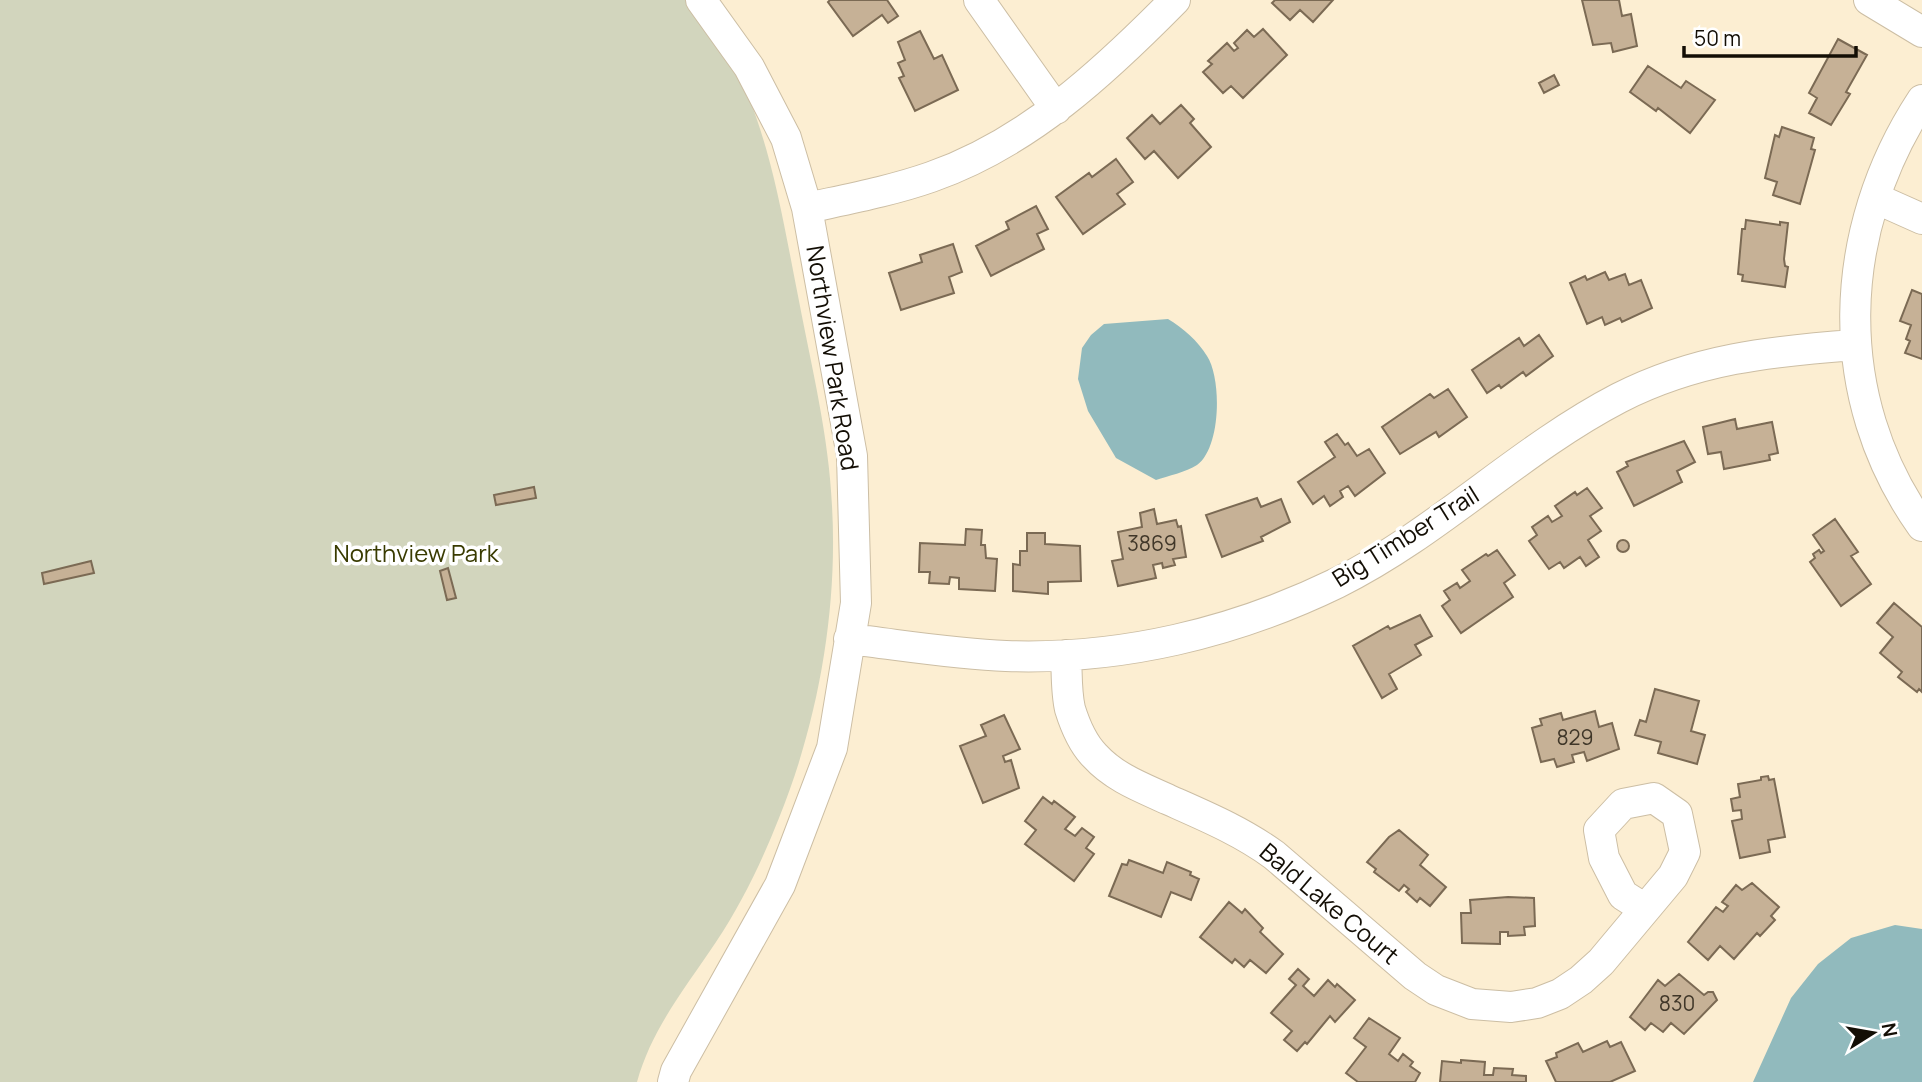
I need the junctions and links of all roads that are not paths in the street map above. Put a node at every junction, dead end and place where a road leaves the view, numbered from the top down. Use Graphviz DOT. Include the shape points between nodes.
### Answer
graph roads {
  1 [pos="701,0"];
  2 [pos="979,0"];
  3 [pos="1175,0"];
  4 [pos="1868,0"];
  5 [pos="1922,32"];
  6 [pos="1056,109"];
  7 [pos="1917,117"];
  8 [pos="1875,198"];
  9 [pos="807,208"];
  10 [pos="1922,219"];
  11 [pos="1855,345"];
  12 [pos="1922,526"];
  13 [pos="849,639"];
  14 [pos="1066,655"];
  15 [pos="1645,909"];
  16 [pos="673,1082"];
  1 -- 9 [label="street, Northview Park Road" via="749,67 786,138"];
  2 -- 6 [label="street"];
  3 -- 6 [label="street"];
  4 -- 5 [label="street"];
  6 -- 9 [label="street" via="991,151 942,172"];
  7 -- 8 [label="street"];
  8 -- 10 [label="street"];
  8 -- 11 [label="street" via="1860,253"];
  9 -- 13 [label="street, Northview Park Road" via="852,456 856,603"];
  11 -- 12 [label="street" via="1867,413 1883,460"];
  11 -- 14 [label="street, Big Timber Trail" via="1736,357 1650,384 1591,413 1420,532 1338,582 1206,633"];
  13 -- 14 [label="street, Big Timber Trail" via="977,654"];
  13 -- 16 [label="street, Northview Park Road" via="832,748 780,886"];
  14 -- 15 [label="street, Bald Lake Court" via="1069,706 1086,746 1106,767 1256,842 1415,976 1448,996 1497,1008 1523,1006 1560,994 1592,971"];
}
